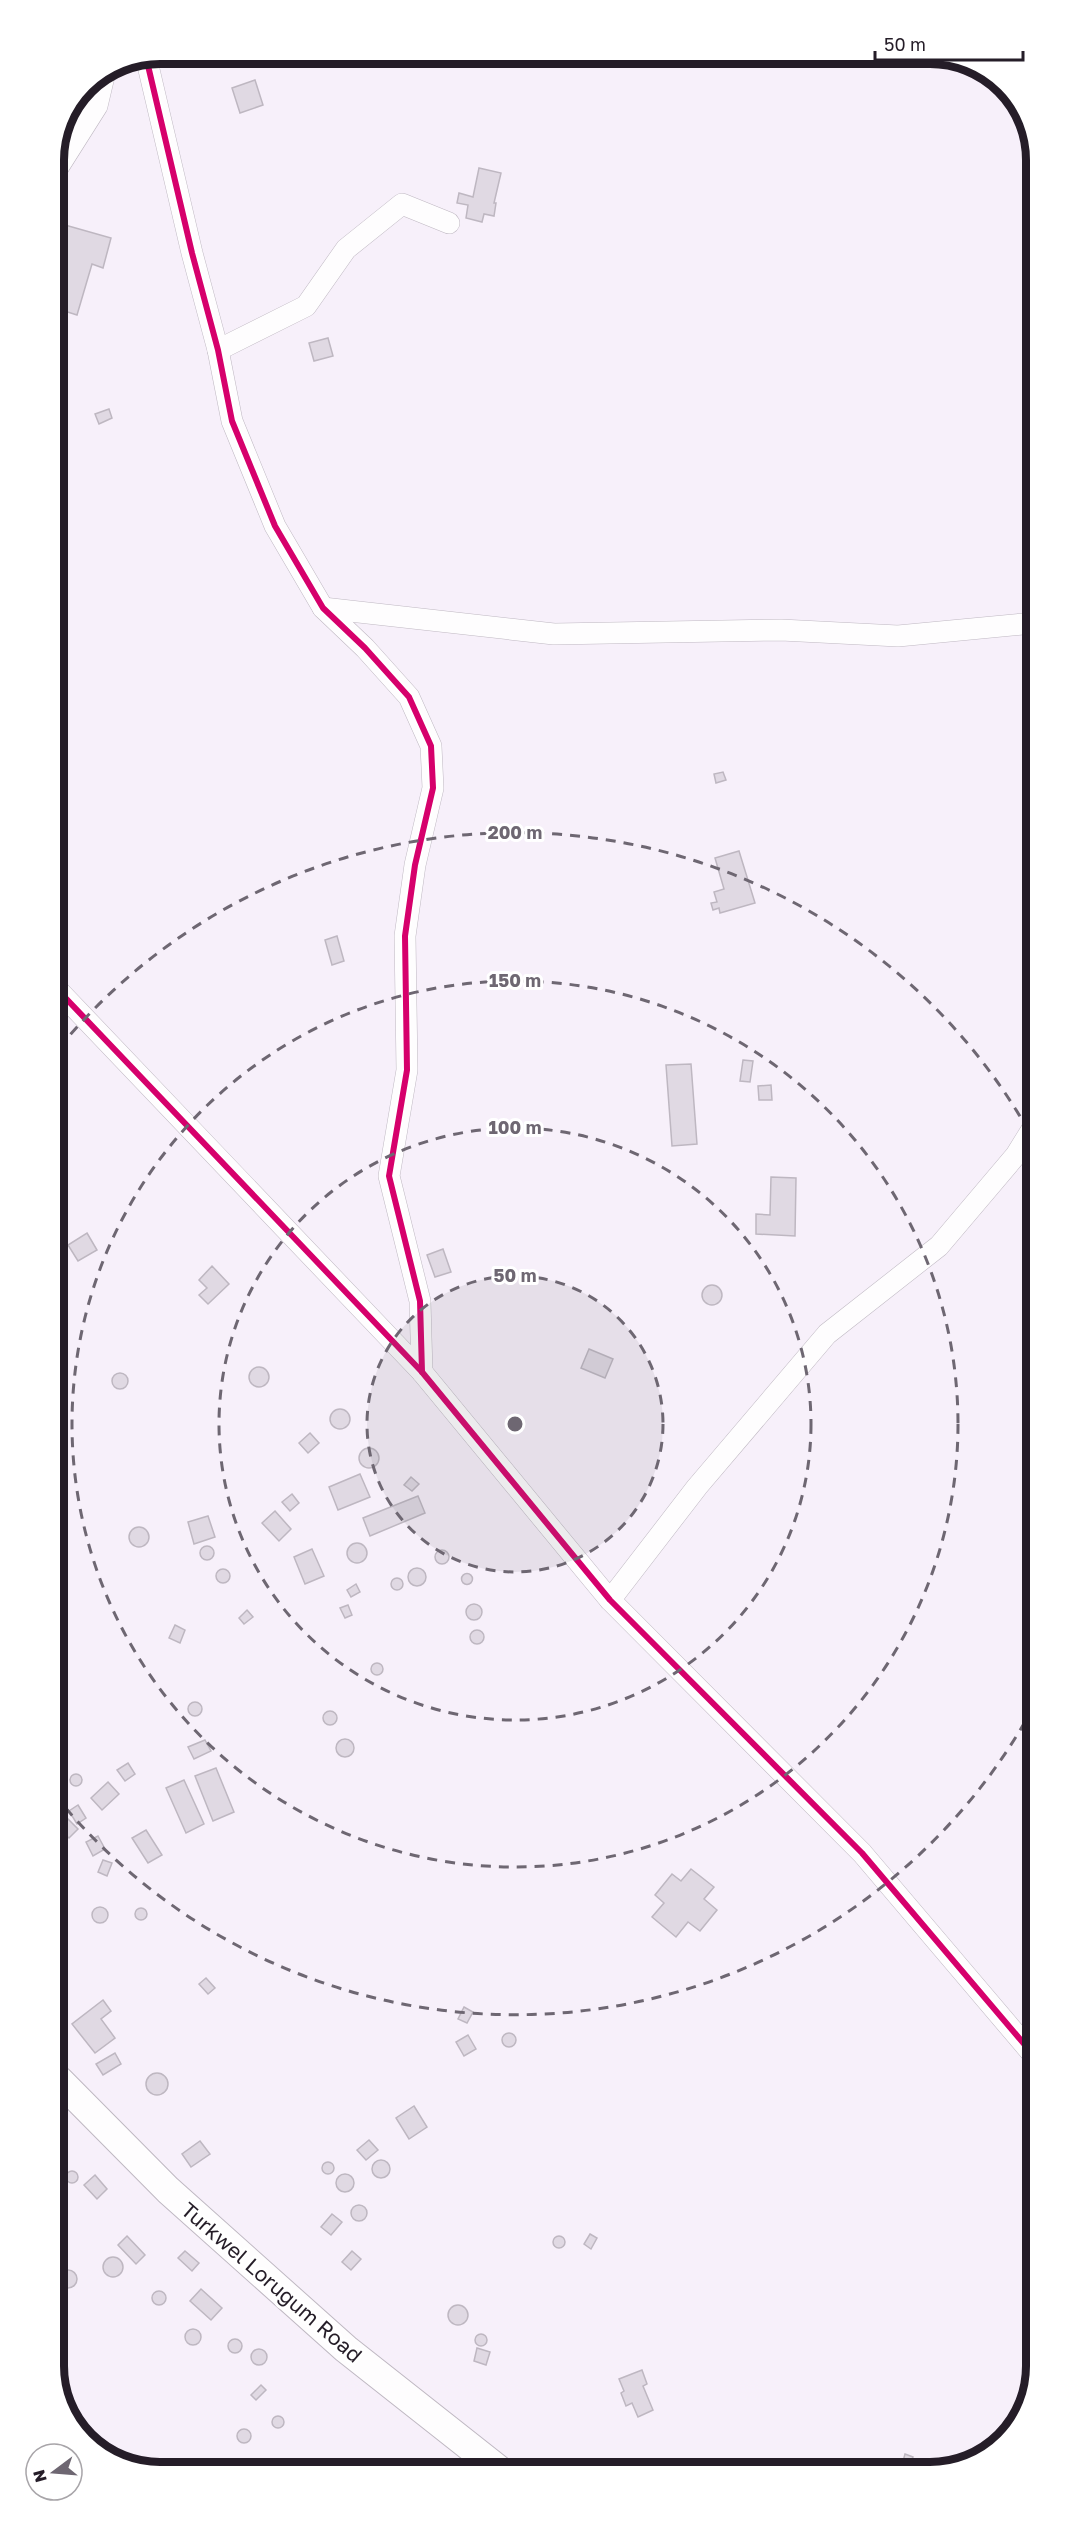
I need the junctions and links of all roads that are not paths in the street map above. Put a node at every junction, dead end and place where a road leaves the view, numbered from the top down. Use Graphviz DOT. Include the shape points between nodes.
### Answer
graph roads {
  1 [pos="148,65"];
  2 [pos="102,84"];
  3 [pos="65,157"];
  4 [pos="449,223"];
  5 [pos="218,350"];
  6 [pos="323,608"];
  7 [pos="1026,624"];
  8 [pos="65,997"];
  9 [pos="1026,1139"];
  10 [pos="422,1372"];
  11 [pos="610,1600"];
  12 [pos="1026,2046"];
  13 [pos="64,2085"];
  14 [pos="488,2461"];
  1 -- 5 [label="street"];
  2 -- 3 [label="street" via="98,106"];
  4 -- 5 [label="street" via="402,204 346,249 306,306"];
  5 -- 6 [label="street" via="232,421 275,526"];
  6 -- 7 [label="street" via="554,634 781,630 898,636"];
  6 -- 10 [label="street" via="409,697 431,746 433,788 415,865 405,936 407,1070 388,1176 420,1301"];
  8 -- 10 [label="street"];
  9 -- 11 [label="street" via="939,1246 828,1334 697,1487"];
  10 -- 11 [label="street"];
  11 -- 12 [label="street" via="862,1853"];
  13 -- 14 [label="main road, Turkwel Lorugum Road" via="168,2190 346,2349"];
}
